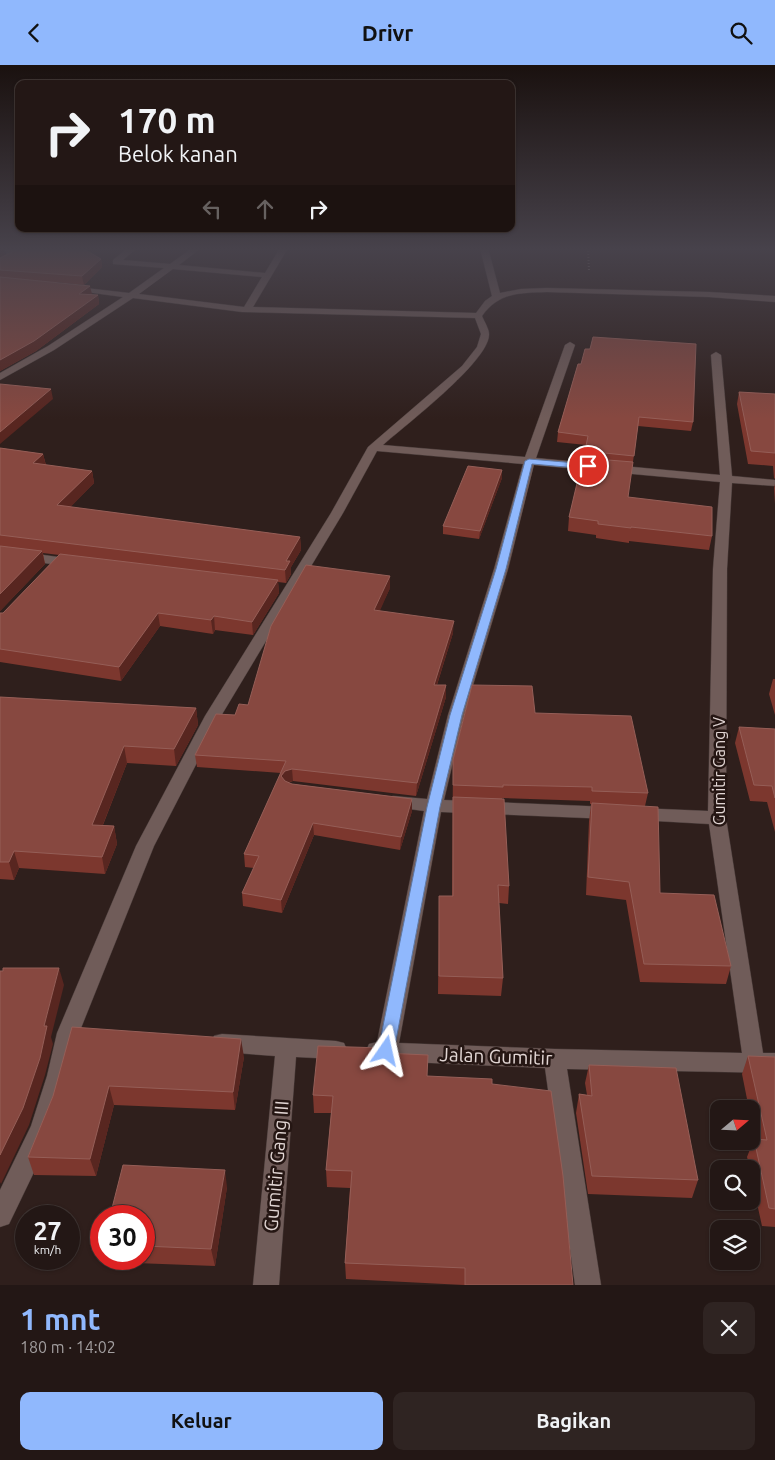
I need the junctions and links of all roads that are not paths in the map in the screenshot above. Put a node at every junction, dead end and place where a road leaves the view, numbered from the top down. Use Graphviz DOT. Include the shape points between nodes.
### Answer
graph roads {
  1 [pos="117,305"];
  2 [pos="199,305"];
  3 [pos="249,305"];
  4 [pos="486,305"];
  5 [pos="247,309"];
  6 [pos="478,316"];
  7 [pos="570,345"];
  8 [pos="716,355"];
  9 [pos="0,377"];
  10 [pos="373,447"];
  11 [pos="529,461"];
  12 [pos="726,478"];
  13 [pos="775,483"];
  14 [pos="0,553"];
  15 [pos="58,561"];
  16 [pos="87,564"];
  17 [pos="45,575"];
  18 [pos="193,715"];
  19 [pos="213,716"];
  20 [pos="377,800"];
  21 [pos="434,807"];
  22 [pos="717,818"];
  23 [pos="207,1042"];
  24 [pos="286,1048"];
  25 [pos="386,1051"];
  26 [pos="554,1059"];
  27 [pos="764,1063"];
  28 [pos="0,1215"];
  29 [pos="266,1285"];
  30 [pos="588,1285"];
  1 -- 9 [label="street"];
  2 -- 5 [label="street"];
  3 -- 5 [label="street"];
  4 -- 6 [label="street"];
  5 -- 6 [label="street"];
  6 -- 10 [label="street" via="485,335 481,347 470,361"];
  7 -- 11 [label="street"];
  8 -- 12 [label="street, Gumitir Gang V"];
  10 -- 11 [label="street"];
  10 -- 19 [label="street" via="337,513 285,588"];
  11 -- 12 [label="street"];
  11 -- 21 [label="street" via="501,569 456,715"];
  12 -- 13 [label="street"];
  12 -- 22 [label="street, Gumitir Gang V" via="720,569"];
  14 -- 15 [label="street"];
  15 -- 16 [label="street"];
  15 -- 17 [label="street"];
  18 -- 19 [label="street"];
  19 -- 28 [label="street" via="145,847 28,1162"];
  20 -- 21 [label="street"];
  21 -- 22 [label="street"];
  21 -- 25 [label="street"];
  22 -- 27 [label="street, Gumitir Gang V"];
  23 -- 24 [label="street, Jalan Gumitir"];
  24 -- 25 [label="street, Jalan Gumitir"];
  24 -- 29 [label="street, Gumitir Gang III"];
  25 -- 26 [label="street, Jalan Gumitir"];
  26 -- 27 [label="street, Jalan Gumitir"];
  26 -- 30 [label="street"];
}
